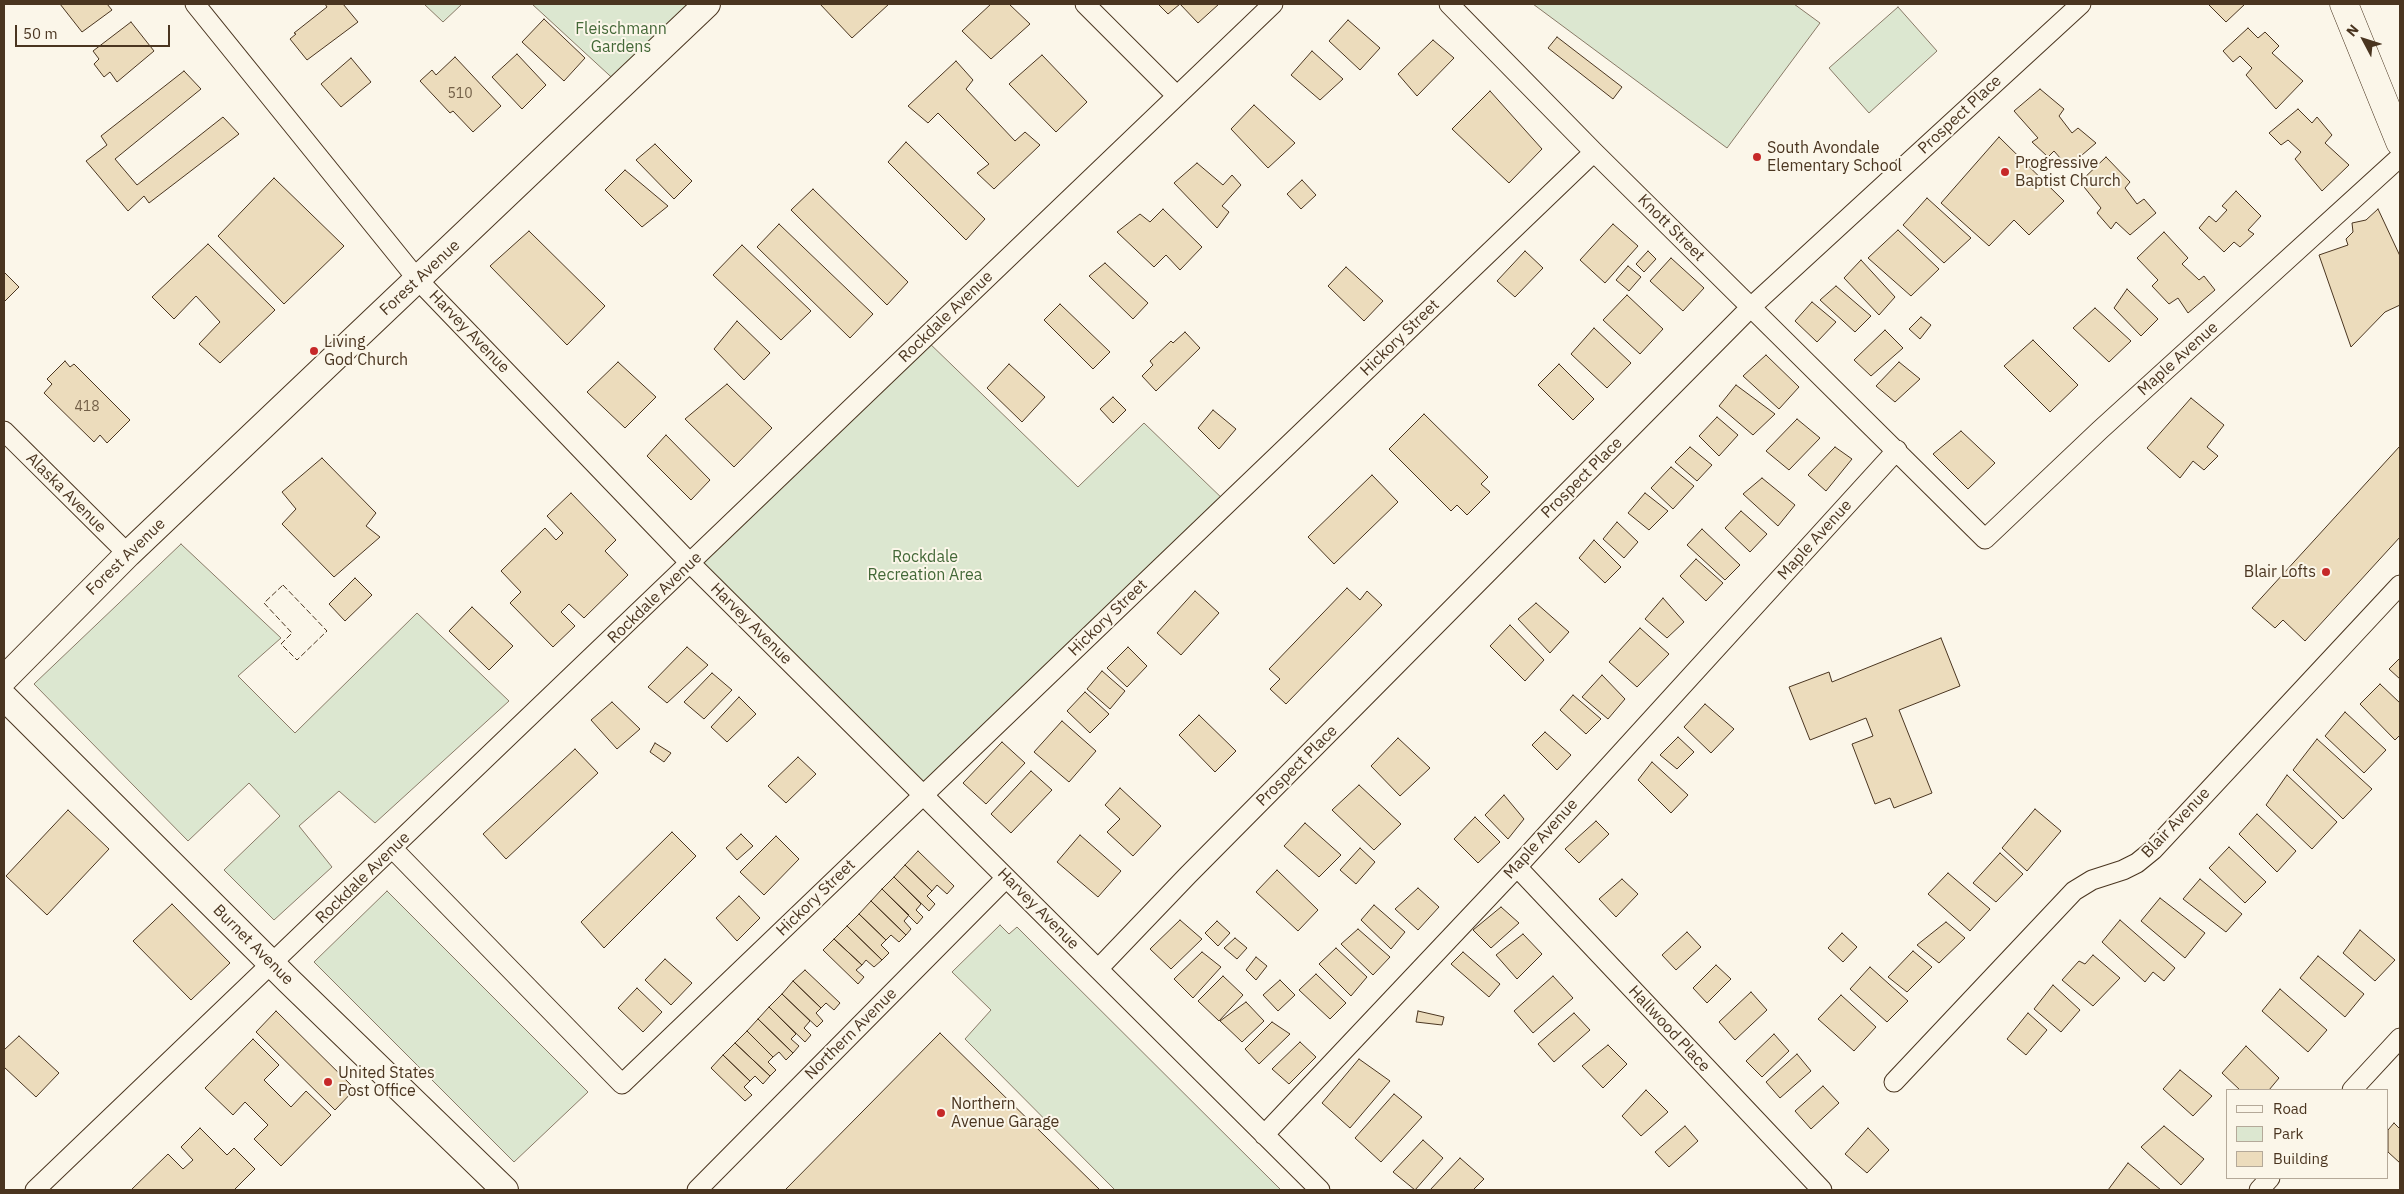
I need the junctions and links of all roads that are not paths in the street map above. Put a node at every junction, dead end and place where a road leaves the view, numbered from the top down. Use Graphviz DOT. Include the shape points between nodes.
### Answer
graph roads {
  1 [pos="195,4"];
  2 [pos="707,4"];
  3 [pos="1085,4"];
  4 [pos="1273,4"];
  5 [pos="1449,4"];
  6 [pos="2081,4"];
  7 [pos="2344,4"];
  8 [pos="1176,95"];
  9 [pos="2400,142"];
  10 [pos="1594,152"];
  11 [pos="2400,157"];
  12 [pos="418,280"];
  13 [pos="1751,307"];
  14 [pos="4,431"];
  15 [pos="1897,450"];
  16 [pos="128,554"];
  17 [pos="691,564"];
  18 [pos="2400,585"];
  19 [pos="4,679"];
  20 [pos="4,697"];
  21 [pos="923,796"];
  22 [pos="393,849"];
  23 [pos="1516,867"];
  24 [pos="1006,878"];
  25 [pos="273,964"];
  26 [pos="1098,969"];
  27 [pos="2400,1038"];
  28 [pos="1894,1082"];
  29 [pos="2353,1089"];
  30 [pos="1264,1135"];
  31 [pos="2269,1179"];
  32 [pos="36,1190"];
  33 [pos="505,1190"];
  34 [pos="697,1190"];
  35 [pos="1320,1190"];
  36 [pos="1822,1190"];
  37 [pos="2259,1190"];
  1 -- 12 [label="street, Harvey Avenue"];
  2 -- 12 [label="street, Forest Avenue"];
  3 -- 8 [label="street"];
  4 -- 8 [label="street, Rockdale Avenue"];
  5 -- 10 [label="street, Knott Street"];
  6 -- 13 [label="street, Prospect Place"];
  7 -- 9 [label="main road"];
  8 -- 17 [label="street, Rockdale Avenue"];
  10 -- 13 [label="street, Knott Street"];
  10 -- 21 [label="street, Hickory Street"];
  11 -- 15 [label="street, Maple Avenue" via="2100,430 1986,539"];
  12 -- 16 [label="street, Forest Avenue"];
  12 -- 17 [label="street, Harvey Avenue"];
  13 -- 15 [label="street, Knott Street"];
  13 -- 26 [label="street, Prospect Place"];
  14 -- 16 [label="street, Alaska Avenue"];
  15 -- 23 [label="street, Maple Avenue"];
  16 -- 19 [label="street, Forest Avenue"];
  17 -- 21 [label="street, Harvey Avenue"];
  17 -- 22 [label="street, Rockdale Avenue"];
  18 -- 28 [label="street, Blair Avenue" via="2153,850 2137,863 2092,880 2074,891"];
  20 -- 25 [label="street, Burnet Avenue"];
  21 -- 22 [label="street, Hickory Street" via="622,1084"];
  21 -- 24 [label="street, Harvey Avenue"];
  22 -- 25 [label="street, Rockdale Avenue"];
  23 -- 30 [label="street, Maple Avenue"];
  23 -- 36 [label="street, Hallwood Place"];
  24 -- 26 [label="street, Harvey Avenue"];
  24 -- 34 [label="street, Northern Avenue"];
  25 -- 32 [label="street, Rockdale Avenue"];
  25 -- 33 [label="street, Burnet Avenue"];
  26 -- 30 [label="street, Harvey Avenue"];
  27 -- 29 [label="street"];
  30 -- 35 [label="street, Harvey Avenue"];
  31 -- 37 [label="street"];
}
